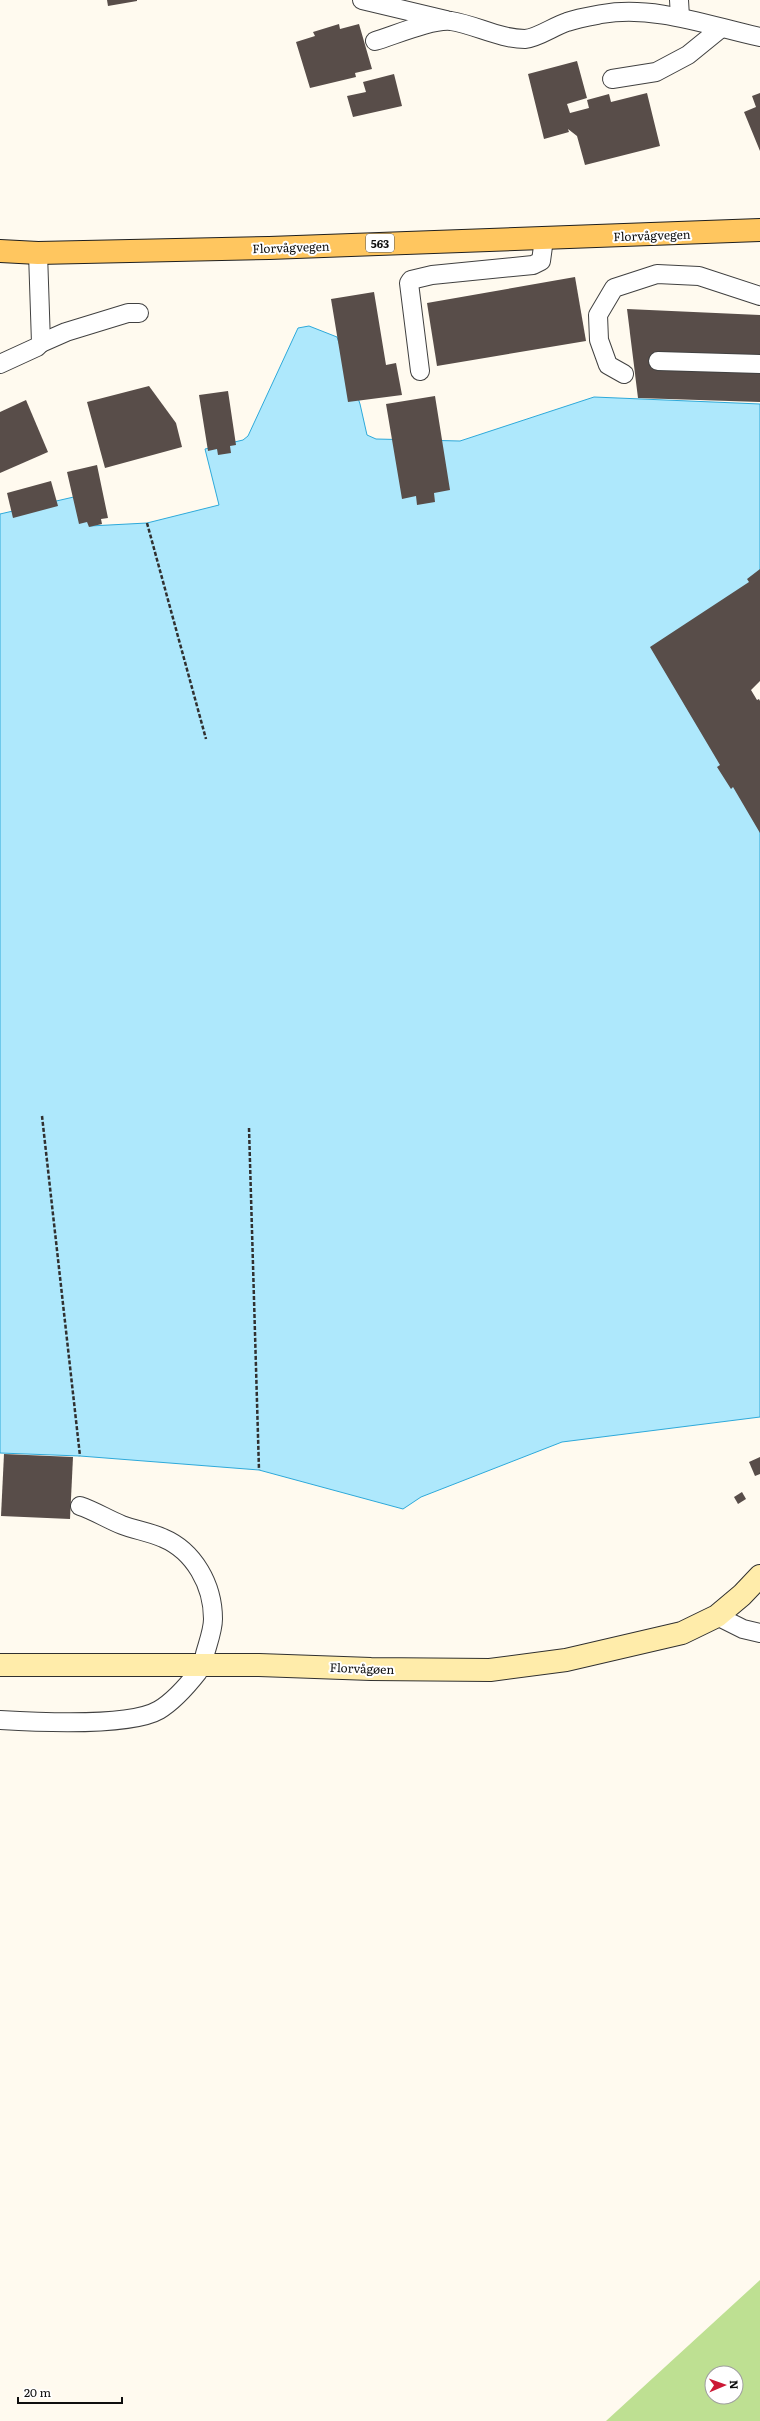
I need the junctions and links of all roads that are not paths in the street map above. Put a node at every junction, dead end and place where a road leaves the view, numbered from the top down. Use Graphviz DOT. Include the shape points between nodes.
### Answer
graph roads {
  1 [pos="362,0"];
  2 [pos="679,8"];
  3 [pos="450,21"];
  4 [pos="720,29"];
  5 [pos="760,37"];
  6 [pos="375,41"];
  7 [pos="612,79"];
  8 [pos="760,230"];
  9 [pos="544,239"];
  10 [pos="0,251"];
  11 [pos="38,253"];
  12 [pos="760,296"];
  13 [pos="139,313"];
  14 [pos="41,343"];
  15 [pos="658,361"];
  16 [pos="0,364"];
  17 [pos="760,364"];
  18 [pos="420,372"];
  19 [pos="624,374"];
  20 [pos="80,1506"];
  21 [pos="760,1576"];
  22 [pos="717,1616"];
  23 [pos="760,1633"];
  24 [pos="205,1654"];
  25 [pos="0,1665"];
  26 [pos="198,1672"];
  27 [pos="0,1720"];
  1 -- 3 [label="lane"];
  2 -- 3 [label="lane" via="604,14 568,22 526,39"];
  2 -- 4 [label="lane"];
  3 -- 6 [label="lane" via="434,23"];
  4 -- 5 [label="lane"];
  4 -- 7 [label="lane" via="688,55 656,72"];
  8 -- 9 [label="main road, Florvågvegen / 563"];
  9 -- 11 [label="main road, Florvågvegen / 563"];
  9 -- 18 [label="lane" via="541,261 533,265 411,280 409,283"];
  10 -- 11 [label="main road, Florvågvegen / 563"];
  11 -- 14 [label="lane"];
  12 -- 19 [label="lane" via="699,276 656,274 614,288 598,315 599,340 608,365"];
  13 -- 14 [label="lane" via="128,313"];
  14 -- 16 [label="lane" via="32,350"];
  15 -- 17 [label="lane"];
  20 -- 24 [label="lane" via="122,1525 163,1538 195,1563 204,1577 211,1597 213,1620"];
  21 -- 22 [label="main road, Florvågøen"];
  22 -- 23 [label="lane" via="742,1629"];
  22 -- 25 [label="main road, Florvågøen" via="682,1633 629,1646 566,1660 490,1670 259,1665"];
  26 -- 27 [label="lane" via="182,1691 158,1710 140,1717 90,1721"];
}
